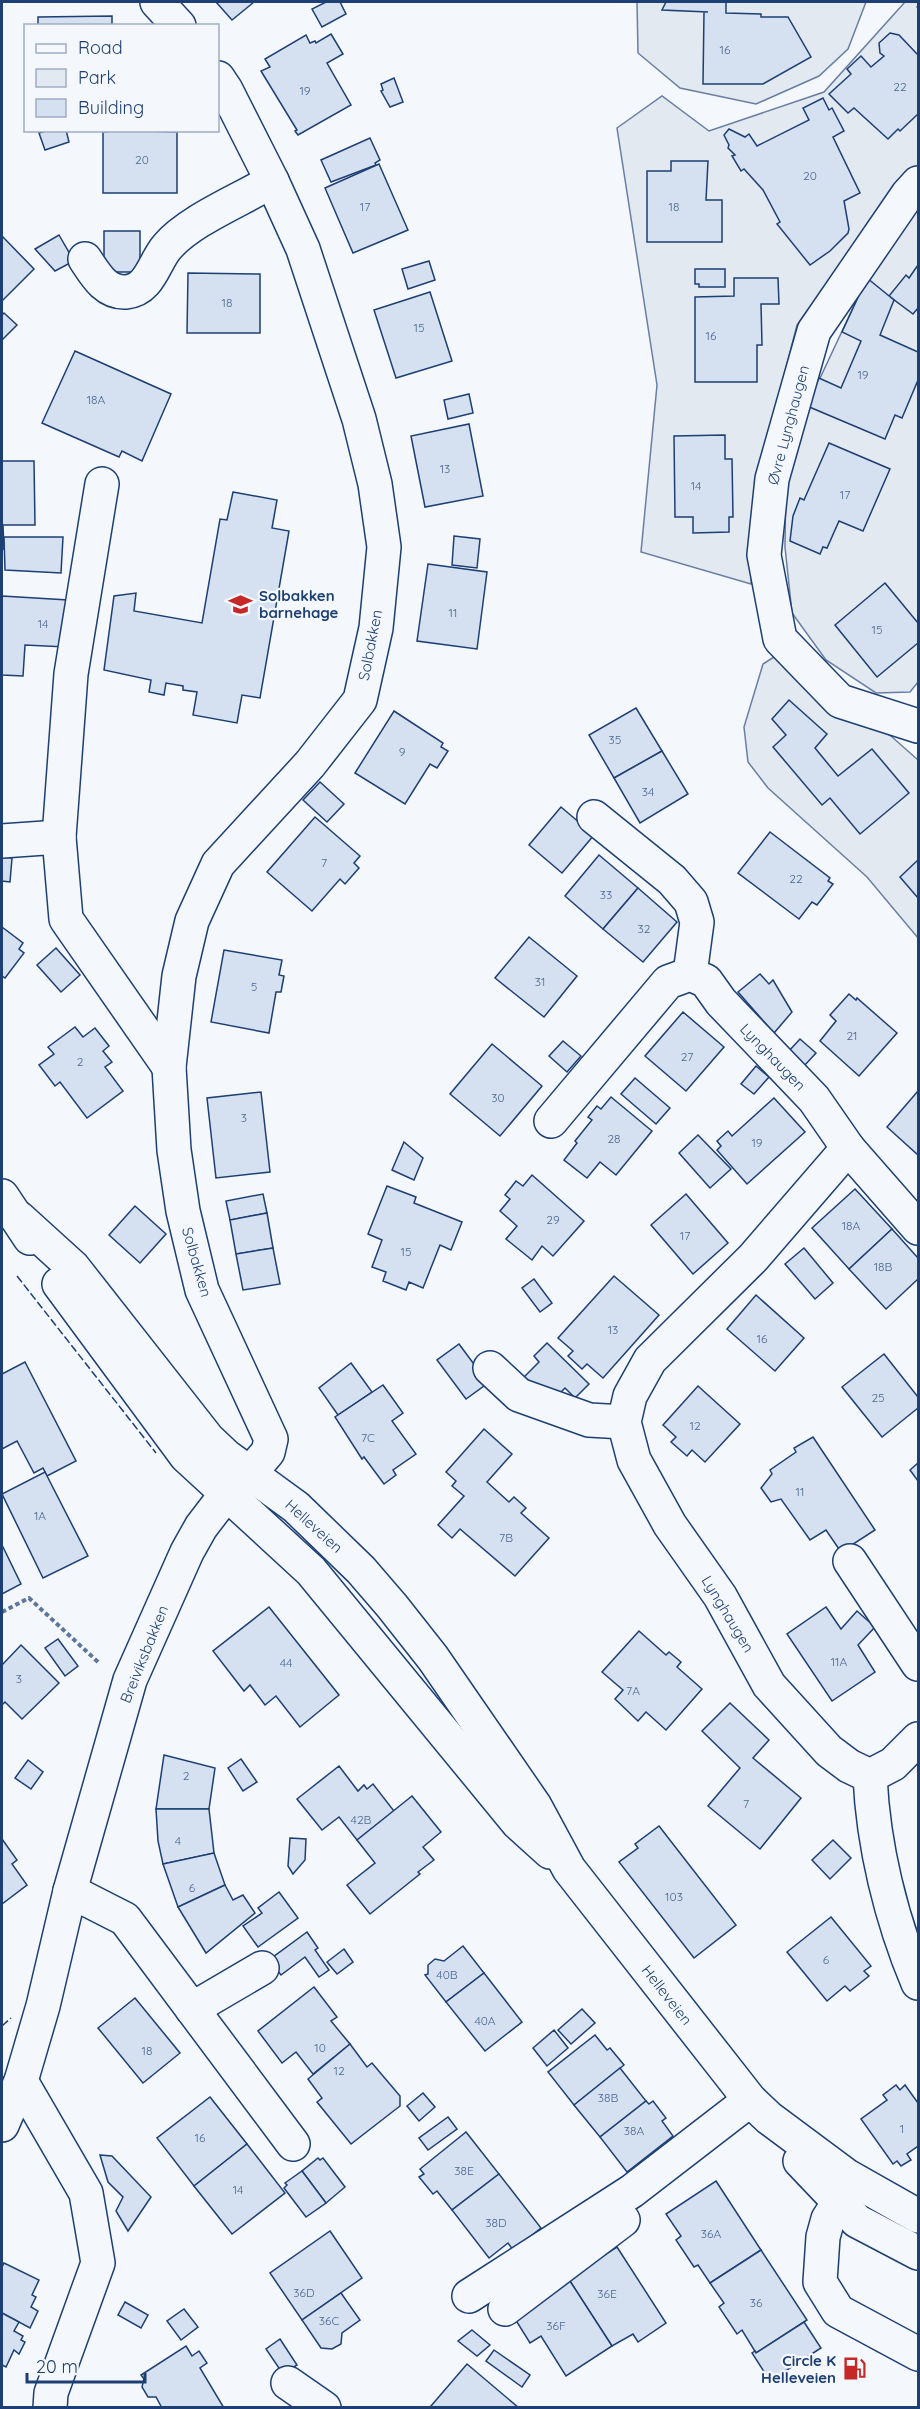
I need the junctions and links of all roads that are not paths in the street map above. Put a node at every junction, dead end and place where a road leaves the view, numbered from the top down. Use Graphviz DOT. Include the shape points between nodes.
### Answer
graph roads {
  1 [pos="158,2"];
  2 [pos="177,24"];
  3 [pos="219,80"];
  4 [pos="272,181"];
  5 [pos="918,183"];
  6 [pos="85,259"];
  7 [pos="102,484"];
  8 [pos="918,727"];
  9 [pos="594,817"];
  10 [pos="59,837"];
  11 [pos="2,841"];
  12 [pos="690,974"];
  13 [pos="169,1067"];
  14 [pos="551,1121"];
  15 [pos="848,1148"];
  16 [pos="10,1207"];
  17 [pos="918,1228"];
  18 [pos="490,1368"];
  19 [pos="624,1422"];
  20 [pos="238,1483"];
  21 [pos="850,1561"];
  22 [pos="918,1665"];
  23 [pos="918,1739"];
  24 [pos="870,1776"];
  25 [pos="70,1891"];
  26 [pos="262,1968"];
  27 [pos="918,1983"];
  28 [pos="192,2009"];
  29 [pos="11,2077"];
  30 [pos="759,2109"];
  31 [pos="2,2125"];
  32 [pos="293,2144"];
  33 [pos="839,2202"];
  34 [pos="918,2216"];
  35 [pos="918,2253"];
  36 [pos="469,2296"];
  37 [pos="505,2308"];
  38 [pos="918,2354"];
  39 [pos="288,2383"];
  40 [pos="50,2408"];
  41 [pos="324,2408"];
  1 -- 2 [label="street"];
  3 -- 4 [label="street, Solbakken"];
  4 -- 6 [label="street" via="193,225 168,246 141,287 126,292 112,290 99,280"];
  4 -- 13 [label="street, Solbakken" via="303,249 359,419 375,484 384,547 376,628 360,700 310,764 218,864 192,921 178,976"];
  5 -- 8 [label="street, Øvre Lynghaugen" via="814,332 772,479 764,555 780,639 840,701"];
  7 -- 10 [label="street" via="71,674"];
  9 -- 12 [label="street" via="672,880 691,902 697,922"];
  10 -- 11 [label="street"];
  10 -- 13 [label="street" via="66,919"];
  12 -- 14 [label="street" via="668,982"];
  12 -- 15 [label="street, Lynghaugen" via="706,981 721,1002 814,1099"];
  13 -- 20 [label="street, Solbakken" via="180,1191 202,1290 271,1438 268,1452"];
  15 -- 17 [label="street, Lynghaugen"];
  15 -- 19 [label="street, Lynghaugen" via="753,1258 650,1360 630,1396"];
  16 -- 20 [label="street, Helleveien" via="53,1276 186,1456"];
  18 -- 19 [label="street" via="519,1395 589,1420"];
  19 -- 24 [label="street, Lynghaugen" via="639,1470 670,1525 720,1596 769,1686 829,1751"];
  20 -- 25 [label="street, Breiviksbakken" via="201,1527 187,1552 130,1680"];
  20 -- 30 [label="street, Helleveien" via="518,1823 569,1869"];
  21 -- 22 [label="street"];
  23 -- 24 [label="street" via="893,1764"];
  24 -- 27 [label="street" via="876,1844"];
  25 -- 28 [label="street" via="125,1918"];
  25 -- 29 [label="street, Breiviksbakken" via="43,2006"];
  26 -- 28 [label="street"];
  28 -- 32 [label="street"];
  29 -- 31 [label="street, Breiviksbakken"];
  29 -- 40 [label="street" via="86,2193 98,2263 51,2393"];
  30 -- 33 [label="street, Helleveien"];
  30 -- 34 [label="street, Helleveien" via="847,2176"];
  30 -- 36 [label="street"];
  30 -- 37 [label="street" via="666,2189"];
  33 -- 35 [label="street, Helleveien" via="857,2221"];
  33 -- 38 [label="street" via="823,2237 820,2282 838,2311"];
  39 -- 41 [label="street"];
}
